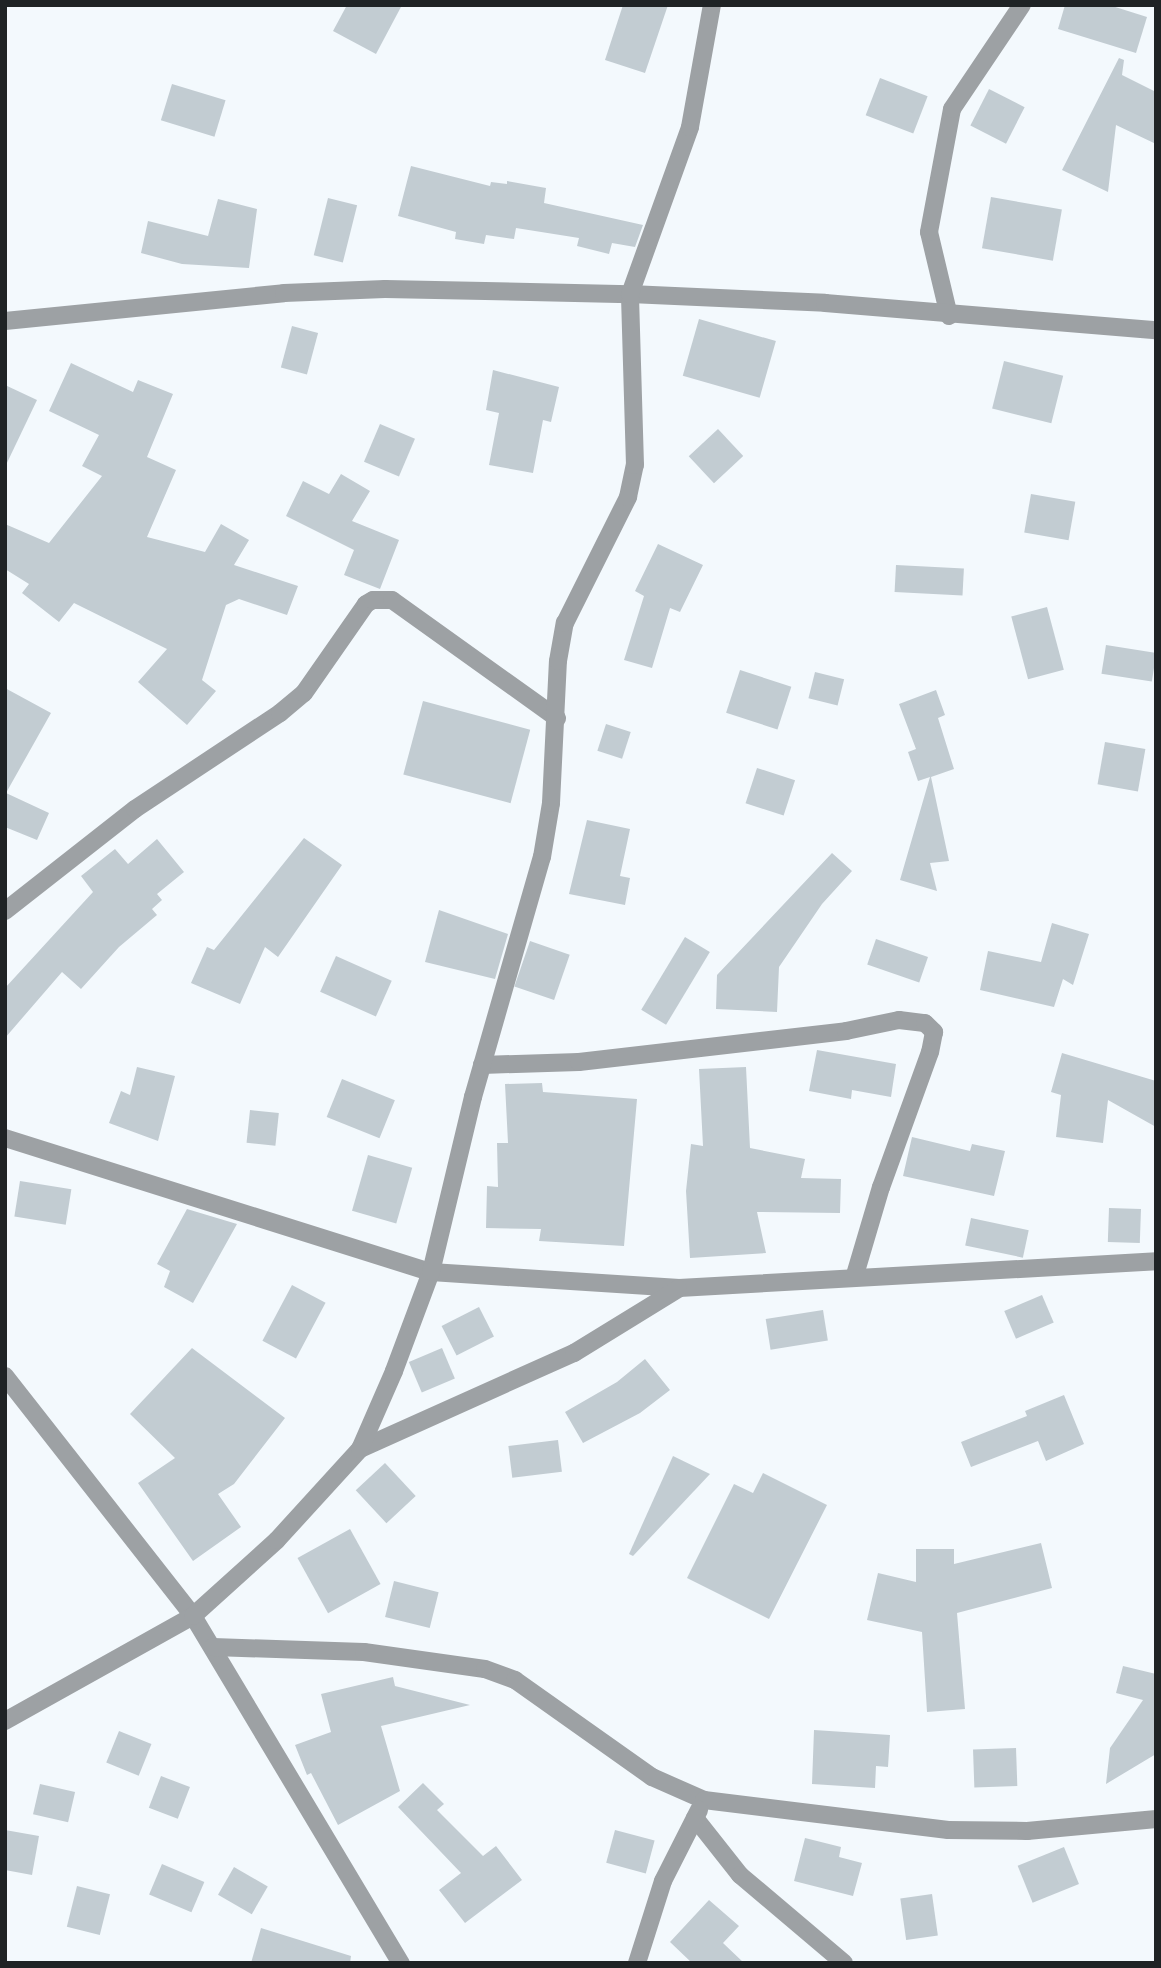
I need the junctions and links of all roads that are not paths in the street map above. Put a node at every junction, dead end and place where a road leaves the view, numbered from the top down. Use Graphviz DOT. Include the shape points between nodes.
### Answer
graph roads {
  1 [pos="712,5"];
  2 [pos="1022,5"];
  3 [pos="630,294"];
  4 [pos="949,316"];
  5 [pos="5,321"];
  6 [pos="1156,330"];
  7 [pos="557,718"];
  8 [pos="5,911"];
  9 [pos="482,1065"];
  10 [pos="5,1138"];
  11 [pos="1156,1261"];
  12 [pos="431,1272"];
  13 [pos="855,1275"];
  14 [pos="679,1288"];
  15 [pos="5,1376"];
  16 [pos="360,1450"];
  17 [pos="193,1616"];
  18 [pos="213,1647"];
  19 [pos="5,1721"];
  20 [pos="704,1800"];
  21 [pos="1156,1805"];
  22 [pos="695,1818"];
  23 [pos="1150,1819"];
  24 [pos="401,1963"];
  25 [pos="637,1963"];
  26 [pos="844,1963"];
  1 -- 3 [label="street" via="690,127"];
  2 -- 4 [label="street" via="952,109 929,232"];
  3 -- 4 [label="street" via="900,308"];
  3 -- 5 [label="street" via="385,289 284,293"];
  3 -- 7 [label="street" via="635,465 628,497 565,623 558,661"];
  4 -- 6 [label="street"];
  7 -- 8 [label="street" via="392,600 373,600 304,693 135,809"];
  7 -- 9 [label="street" via="542,857"];
  9 -- 12 [label="street"];
  9 -- 13 [label="street" via="579,1062 846,1031 899,1020 925,1023 934,1032 930,1052"];
  10 -- 12 [label="street"];
  11 -- 13 [label="street"];
  12 -- 14 [label="street"];
  12 -- 16 [label="street"];
  13 -- 14 [label="street"];
  14 -- 16 [label="street" via="574,1353 464,1399"];
  15 -- 17 [label="street"];
  16 -- 17 [label="street" via="277,1539"];
  17 -- 18 [label="street"];
  17 -- 19 [label="street"];
  18 -- 20 [label="street" via="364,1652 485,1669 515,1680 652,1777"];
  18 -- 24 [label="street"];
  20 -- 22 [label="street"];
  20 -- 23 [label="street" via="948,1830 1027,1831"];
  21 -- 23 [label="street"];
  22 -- 25 [label="street" via="663,1881"];
  22 -- 26 [label="street" via="740,1875"];
}
